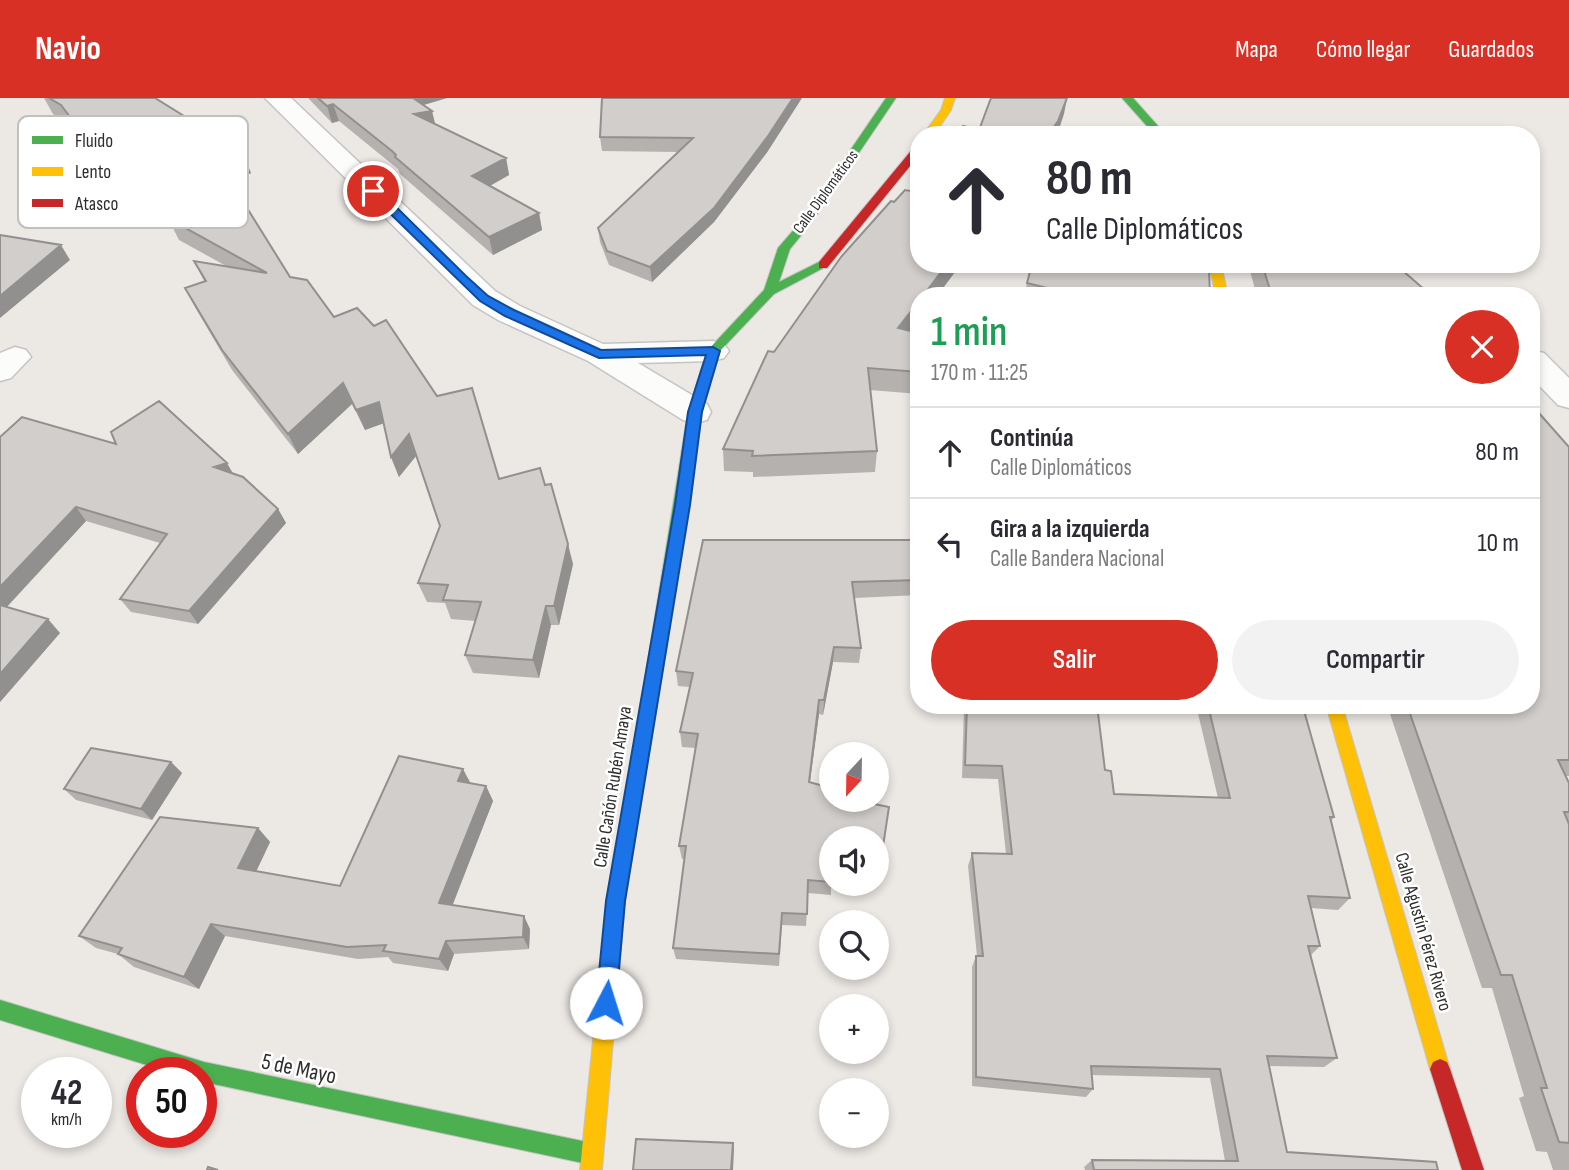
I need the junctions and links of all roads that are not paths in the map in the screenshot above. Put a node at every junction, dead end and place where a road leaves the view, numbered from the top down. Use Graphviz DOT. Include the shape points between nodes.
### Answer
graph roads {
  1 [pos="278,98"];
  2 [pos="891,98"];
  3 [pos="950,98"];
  4 [pos="1127,98"];
  5 [pos="934,126"];
  6 [pos="1153,126"];
  7 [pos="910,159"];
  8 [pos="769,291"];
  9 [pos="713,351"];
  10 [pos="599,354"];
  11 [pos="1540,367"];
  12 [pos="1569,397"];
  13 [pos="695,412"];
  14 [pos="1337,714"];
  15 [pos="0,1010"];
  16 [pos="592,1162"];
  17 [pos="1473,1170"];
  1 -- 10 [label="street" via="484,298"];
  2 -- 8 [label="main road, Calle Diplomáticos" via="784,248"];
  3 -- 5 [label="main road"];
  4 -- 6 [label="main road"];
  7 -- 8 [label="main road, Calle Diplomáticos" via="825,264"];
  8 -- 9 [label="main road, Calle Diplomáticos"];
  9 -- 10 [label="street"];
  9 -- 13 [label="main road, Calle Diplomáticos"];
  10 -- 13 [label="street"];
  11 -- 12 [label="street"];
  13 -- 16 [label="main road, Calle Cañón Rubén Amaya" via="615,901"];
  14 -- 17 [label="main road, Calle Agustín Pérez Rivero"];
  15 -- 16 [label="main road, 5 de Mayo" via="204,1072"];
}
